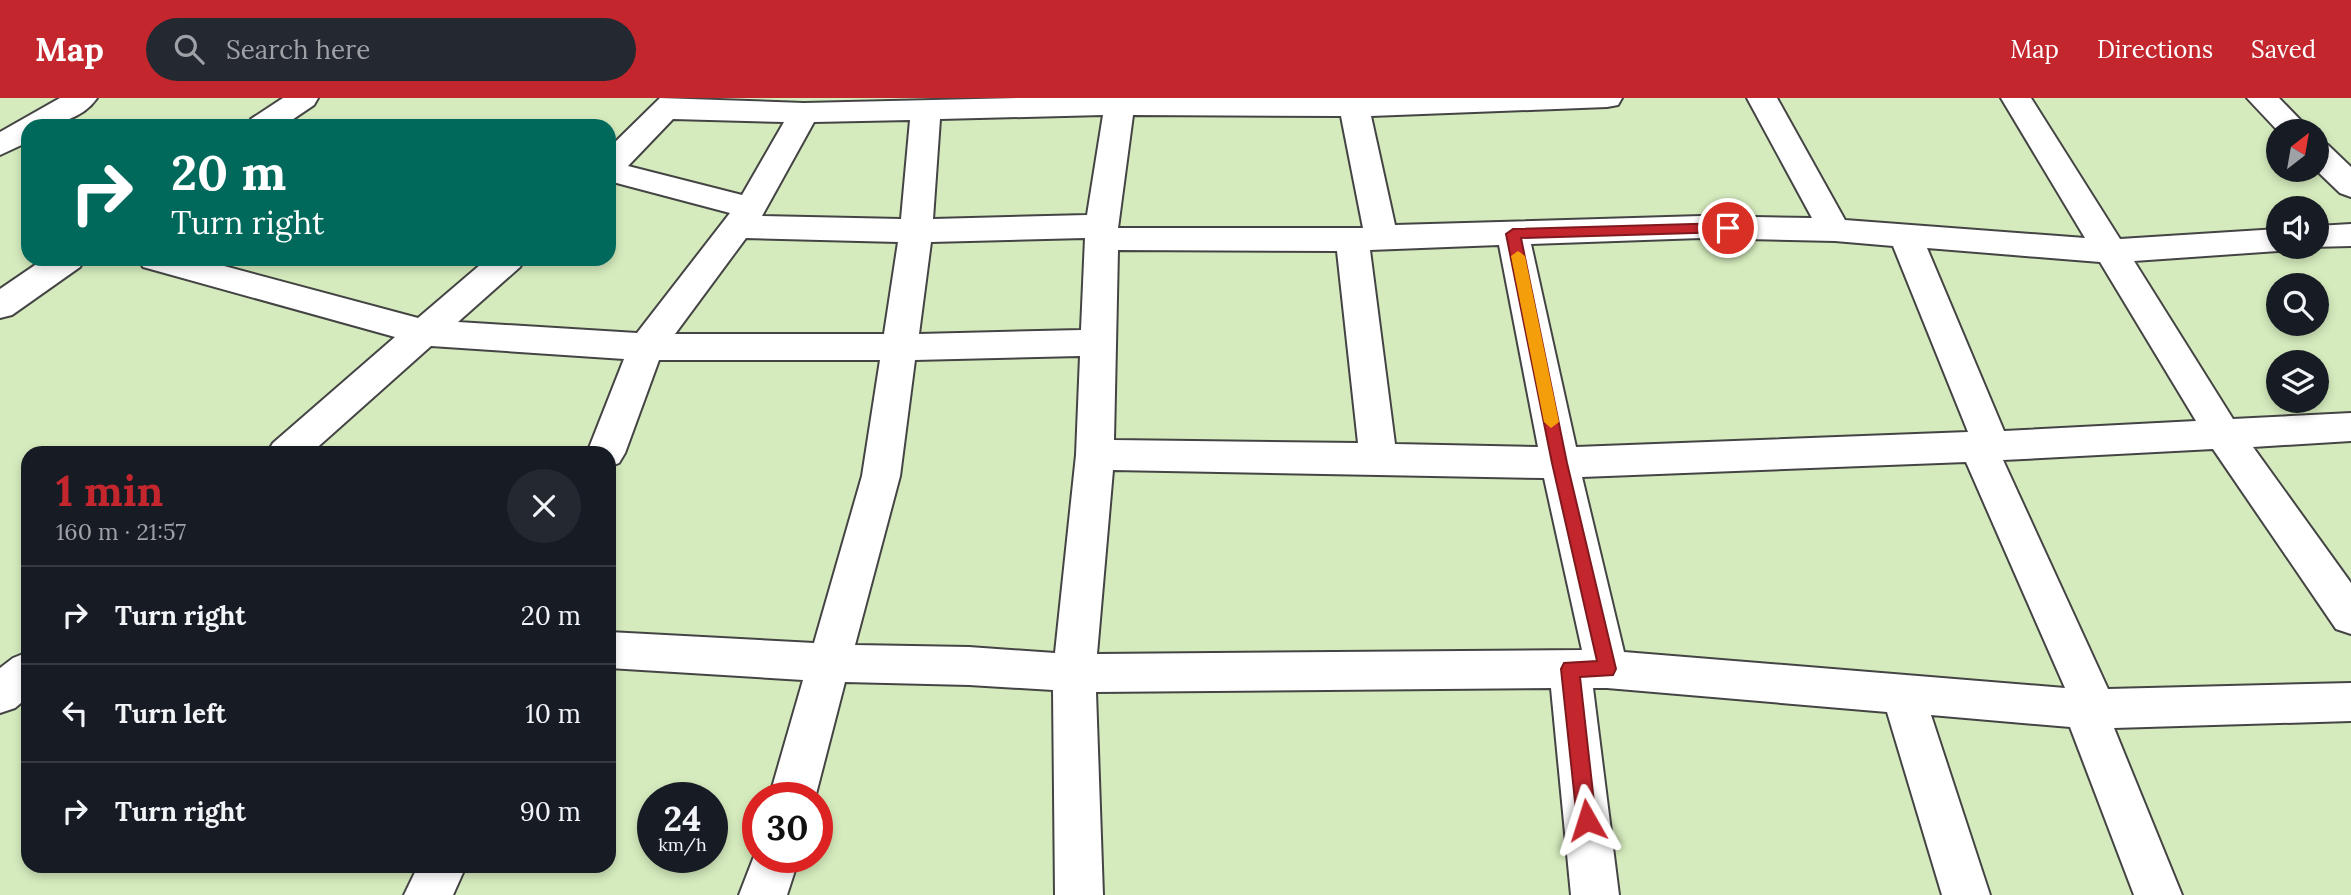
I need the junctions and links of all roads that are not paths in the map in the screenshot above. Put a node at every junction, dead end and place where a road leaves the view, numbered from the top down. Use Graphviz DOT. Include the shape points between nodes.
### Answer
graph roads {
  1 [pos="82,98"];
  2 [pos="303,98"];
  3 [pos="1607,98"];
  4 [pos="1762,98"];
  5 [pos="2016,98"];
  6 [pos="2262,98"];
  7 [pos="1119,102"];
  8 [pos="1355,102"];
  9 [pos="672,103"];
  10 [pos="926,109"];
  11 [pos="804,113"];
  12 [pos="45,119"];
  13 [pos="272,119"];
  14 [pos="2284,119"];
  15 [pos="21,133"];
  16 [pos="0,145"];
  17 [pos="616,162"];
  18 [pos="2329,164"];
  19 [pos="616,172"];
  20 [pos="2351,186"];
  21 [pos="745,218"];
  22 [pos="1835,230"];
  23 [pos="916,231"];
  24 [pos="1103,232"];
  25 [pos="1513,234"];
  26 [pos="1905,234"];
  27 [pos="2351,235"];
  28 [pos="2329,236"];
  29 [pos="1367,238"];
  30 [pos="2266,241"];
  31 [pos="2110,251"];
  32 [pos="58,266"];
  33 [pos="181,266"];
  34 [pos="500,266"];
  35 [pos="0,306"];
  36 [pos="426,333"];
  37 [pos="1099,343"];
  38 [pos="646,347"];
  39 [pos="900,347"];
  40 [pos="2351,427"];
  41 [pos="2223,434"];
  42 [pos="293,446"];
  43 [pos="609,446"];
  44 [pos="1985,446"];
  45 [pos="1095,455"];
  46 [pos="1378,458"];
  47 [pos="1560,463"];
  48 [pos="2351,616"];
  49 [pos="616,650"];
  50 [pos="829,663"];
  51 [pos="1589,669"];
  52 [pos="1074,673"];
  53 [pos="1903,694"];
  54 [pos="2351,702"];
  55 [pos="2090,708"];
  56 [pos="796,782"];
  57 [pos="439,873"];
  58 [pos="771,873"];
  59 [pos="428,895"];
  60 [pos="763,895"];
  61 [pos="1079,895"];
  62 [pos="1595,895"];
  63 [pos="1966,895"];
  64 [pos="2158,895"];
  1 -- 12 [label="street"];
  2 -- 13 [label="street"];
  3 -- 8 [label="street"];
  4 -- 22 [label="street"];
  5 -- 31 [label="street"];
  6 -- 14 [label="street"];
  7 -- 8 [label="street"];
  7 -- 10 [label="street"];
  7 -- 24 [label="street"];
  8 -- 29 [label="street"];
  9 -- 11 [label="street"];
  9 -- 17 [label="street"];
  10 -- 11 [label="street"];
  10 -- 23 [label="street"];
  11 -- 21 [label="street"];
  15 -- 16 [label="street"];
  18 -- 20 [label="street"];
  19 -- 21 [label="street"];
  21 -- 23 [label="street"];
  21 -- 38 [label="street"];
  22 -- 25 [label="street" via="1701,228"];
  22 -- 26 [label="street"];
  23 -- 24 [label="street"];
  23 -- 39 [label="street"];
  24 -- 29 [label="street"];
  24 -- 37 [label="street"];
  25 -- 29 [label="street"];
  25 -- 47 [label="street"];
  26 -- 31 [label="street"];
  26 -- 44 [label="street"];
  27 -- 28 [label="street"];
  29 -- 46 [label="street"];
  30 -- 31 [label="street"];
  31 -- 41 [label="street"];
  32 -- 35 [label="street"];
  33 -- 36 [label="street"];
  34 -- 36 [label="street"];
  36 -- 38 [label="street"];
  36 -- 42 [label="street"];
  37 -- 39 [label="street"];
  37 -- 45 [label="street"];
  38 -- 39 [label="street"];
  38 -- 43 [label="street"];
  39 -- 50 [label="street" via="881,476"];
  40 -- 41 [label="street"];
  41 -- 44 [label="street"];
  41 -- 48 [label="street"];
  44 -- 47 [label="street"];
  44 -- 55 [label="street"];
  45 -- 46 [label="street"];
  45 -- 52 [label="street"];
  46 -- 47 [label="street"];
  47 -- 51 [label="street"];
  49 -- 50 [label="street"];
  50 -- 52 [label="street"];
  50 -- 56 [label="street"];
  51 -- 52 [label="street"];
  51 -- 53 [label="street"];
  51 -- 62 [label="street"];
  52 -- 61 [label="street"];
  53 -- 55 [label="street"];
  53 -- 63 [label="street"];
  54 -- 55 [label="street"];
  55 -- 64 [label="street"];
  57 -- 59 [label="street"];
  58 -- 60 [label="street"];
}
